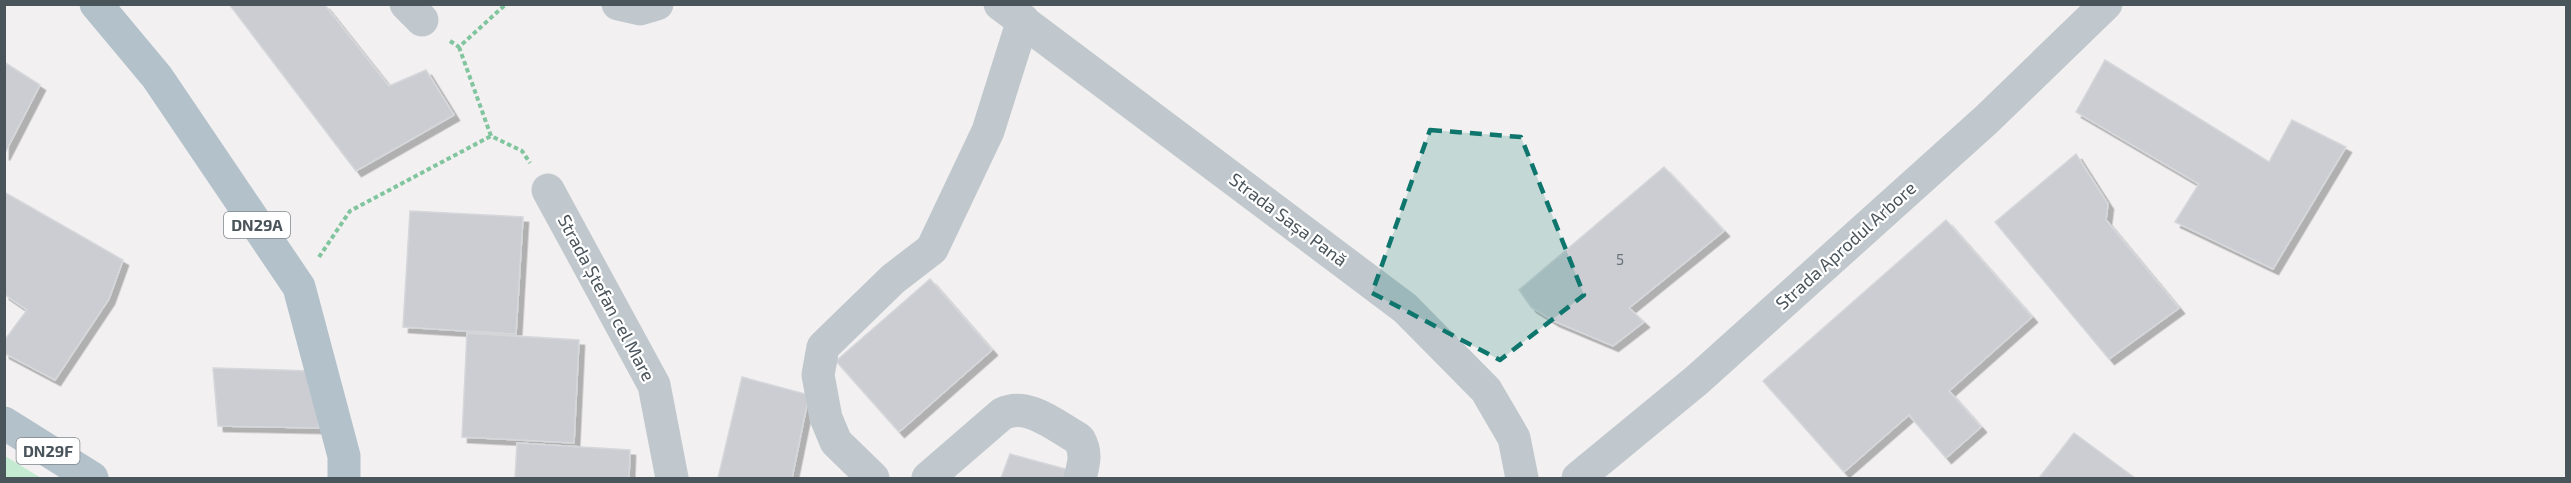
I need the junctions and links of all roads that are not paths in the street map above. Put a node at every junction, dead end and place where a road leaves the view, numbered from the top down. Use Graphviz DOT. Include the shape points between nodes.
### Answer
graph roads {
  1 [pos="618,4"];
  2 [pos="657,4"];
  3 [pos="2106,4"];
  4 [pos="96,5"];
  5 [pos="1012,12"];
  6 [pos="548,190"];
  7 [pos="4,423"];
  8 [pos="92,478"];
  9 [pos="344,478"];
  10 [pos="672,478"];
  11 [pos="873,478"];
  12 [pos="928,478"];
  13 [pos="1080,478"];
  14 [pos="1522,478"];
  15 [pos="1578,478"];
  1 -- 2 [label="street" via="640,9"];
  3 -- 15 [label="street, Strada Aprodul Arbore" via="1986,120 1697,380"];
  4 -- 9 [label="main road, DN29A" via="157,77 299,287 344,456"];
  5 -- 11 [label="street" via="988,131 932,249 893,279 823,347 818,375 826,418 836,442"];
  5 -- 14 [label="street, Strada Sașa Pană" via="1405,308 1486,390 1514,438"];
  6 -- 10 [label="street, Strada Ștefan cel Mare" via="654,385"];
  7 -- 8 [label="main road, DN29F"];
  12 -- 13 [label="street" via="1012,409 1026,410 1079,439 1085,458"];
}
